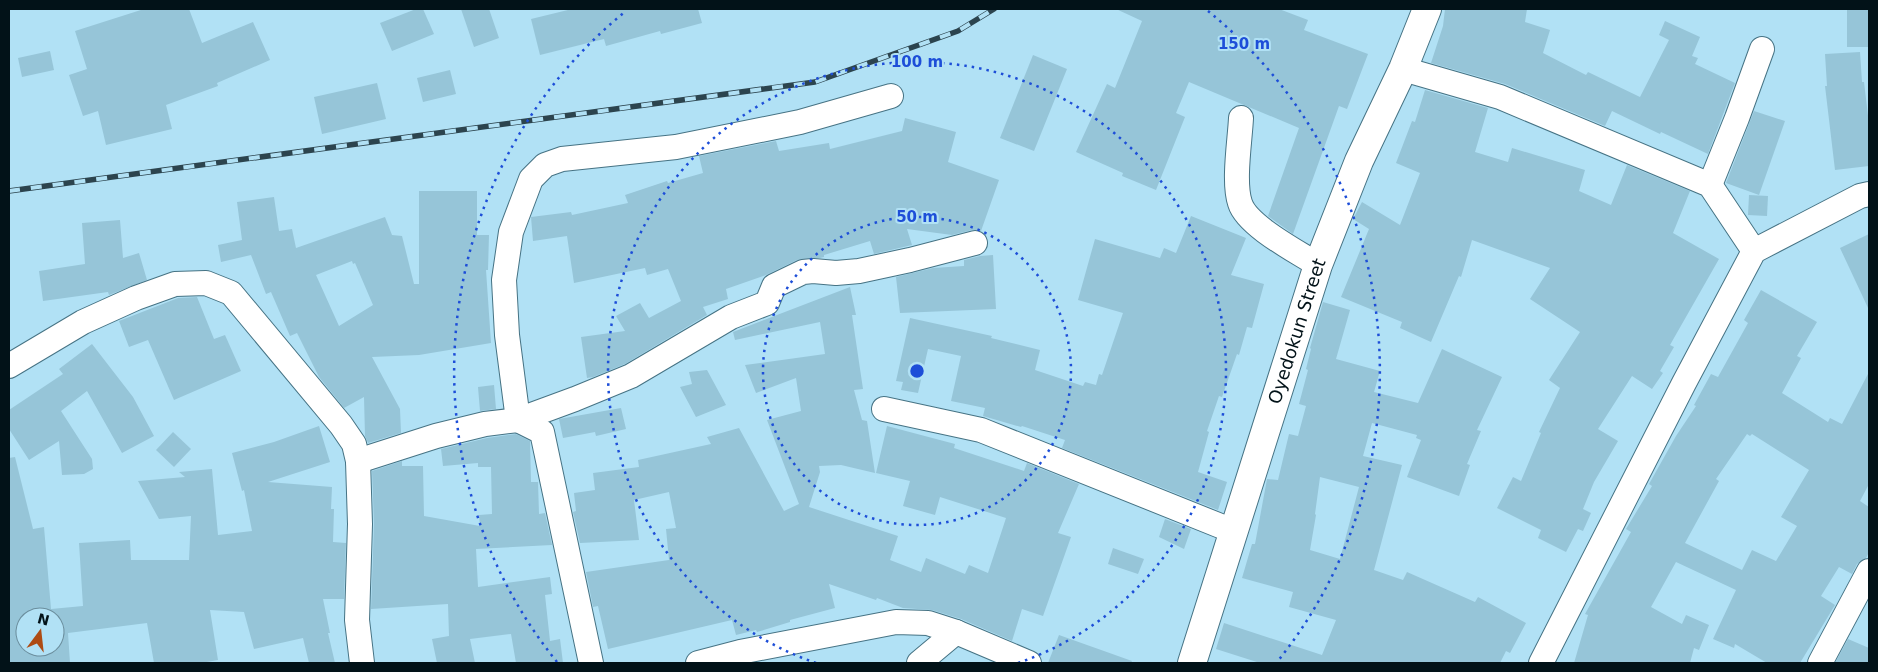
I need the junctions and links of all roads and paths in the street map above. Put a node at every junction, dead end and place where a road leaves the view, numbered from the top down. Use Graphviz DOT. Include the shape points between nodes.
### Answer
graph roads {
  1 [pos="1426,9"];
  2 [pos="1762,49"];
  3 [pos="1403,69"];
  4 [pos="891,96"];
  5 [pos="1241,118"];
  6 [pos="1710,185"];
  7 [pos="1869,194"];
  8 [pos="974,243"];
  9 [pos="1754,250"];
  10 [pos="1318,265"];
  11 [pos="9,366"];
  12 [pos="884,409"];
  13 [pos="518,420"];
  14 [pos="358,461"];
  15 [pos="1233,531"];
  16 [pos="1869,572"];
  17 [pos="956,632"];
  18 [pos="362,663"];
  19 [pos="591,663"];
  20 [pos="698,663"];
  21 [pos="919,663"];
  22 [pos="1029,663"];
  23 [pos="1192,663"];
  24 [pos="1541,663"];
  25 [pos="1820,663"];
  1 -- 3 [label="street, Oyedokun Street"];
  2 -- 6 [label="street"];
  3 -- 6 [label="street" via="1500,97"];
  3 -- 10 [label="street, Oyedokun Street" via="1359,161"];
  4 -- 13 [label="street" via="800,122 676,148 562,159 545,165 531,179 511,232 504,280 507,336"];
  5 -- 10 [label="street" via="1237,190 1240,204 1248,217"];
  6 -- 9 [label="street"];
  7 -- 9 [label="street"];
  8 -- 13 [label="street" via="859,271 836,274 803,272 774,286 766,303 732,317 631,376"];
  9 -- 24 [label="street"];
  10 -- 15 [label="street, Oyedokun Street"];
  11 -- 14 [label="street" via="82,322 136,298 175,284 206,283 231,293 341,425 354,444"];
  12 -- 15 [label="street" via="981,430"];
  13 -- 14 [label="street" via="436,436"];
  13 -- 19 [label="street" via="542,432"];
  14 -- 18 [label="street" via="357,620"];
  15 -- 23 [label="street, Oyedokun Street"];
  16 -- 25 [label="street"];
  17 -- 20 [label="street" via="928,623 896,622"];
  17 -- 21 [label="street"];
  17 -- 22 [label="street"];
}
